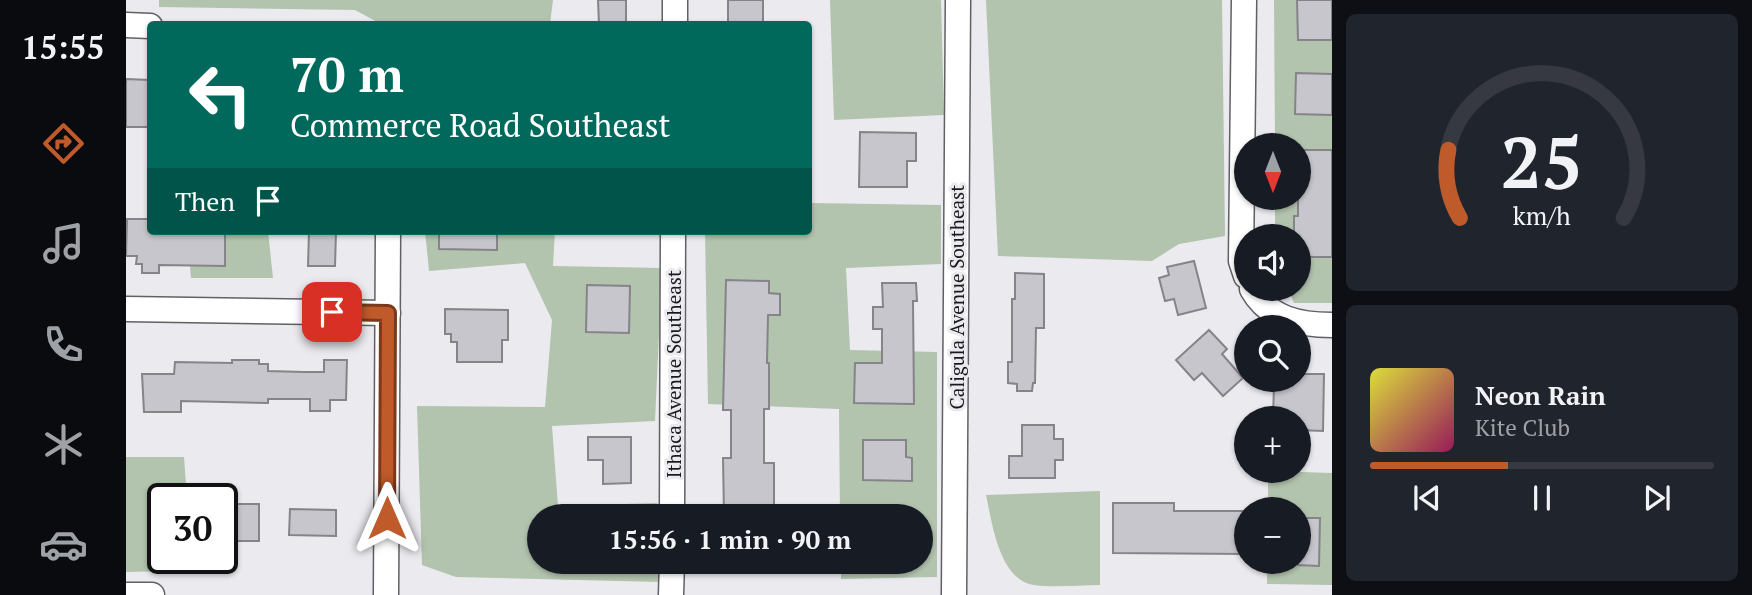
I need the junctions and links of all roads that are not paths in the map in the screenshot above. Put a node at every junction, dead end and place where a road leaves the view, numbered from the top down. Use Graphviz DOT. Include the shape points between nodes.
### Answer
graph roads {
  1 [pos="675,0"];
  2 [pos="958,0"];
  3 [pos="1244,0"];
  4 [pos="675,21"];
  5 [pos="126,25"];
  6 [pos="147,26"];
  7 [pos="1241,224"];
  8 [pos="388,235"];
  9 [pos="673,235"];
  10 [pos="1260,301"];
  11 [pos="126,309"];
  12 [pos="388,313"];
  13 [pos="1332,325"];
  14 [pos="672,504"];
  15 [pos="672,574"];
  16 [pos="126,595"];
  17 [pos="152,595"];
  18 [pos="386,595"];
  19 [pos="671,595"];
  20 [pos="954,595"];
  1 -- 4 [label="street"];
  2 -- 20 [label="street, Caligula Avenue Southeast"];
  3 -- 7 [label="street"];
  5 -- 6 [label="street"];
  8 -- 12 [label="street"];
  9 -- 14 [label="street, Ithaca Avenue Southeast"];
  10 -- 13 [label="street" via="1278,316 1308,325"];
  11 -- 12 [label="street"];
  12 -- 18 [label="street"];
  15 -- 19 [label="street"];
  16 -- 17 [label="street"];
}
